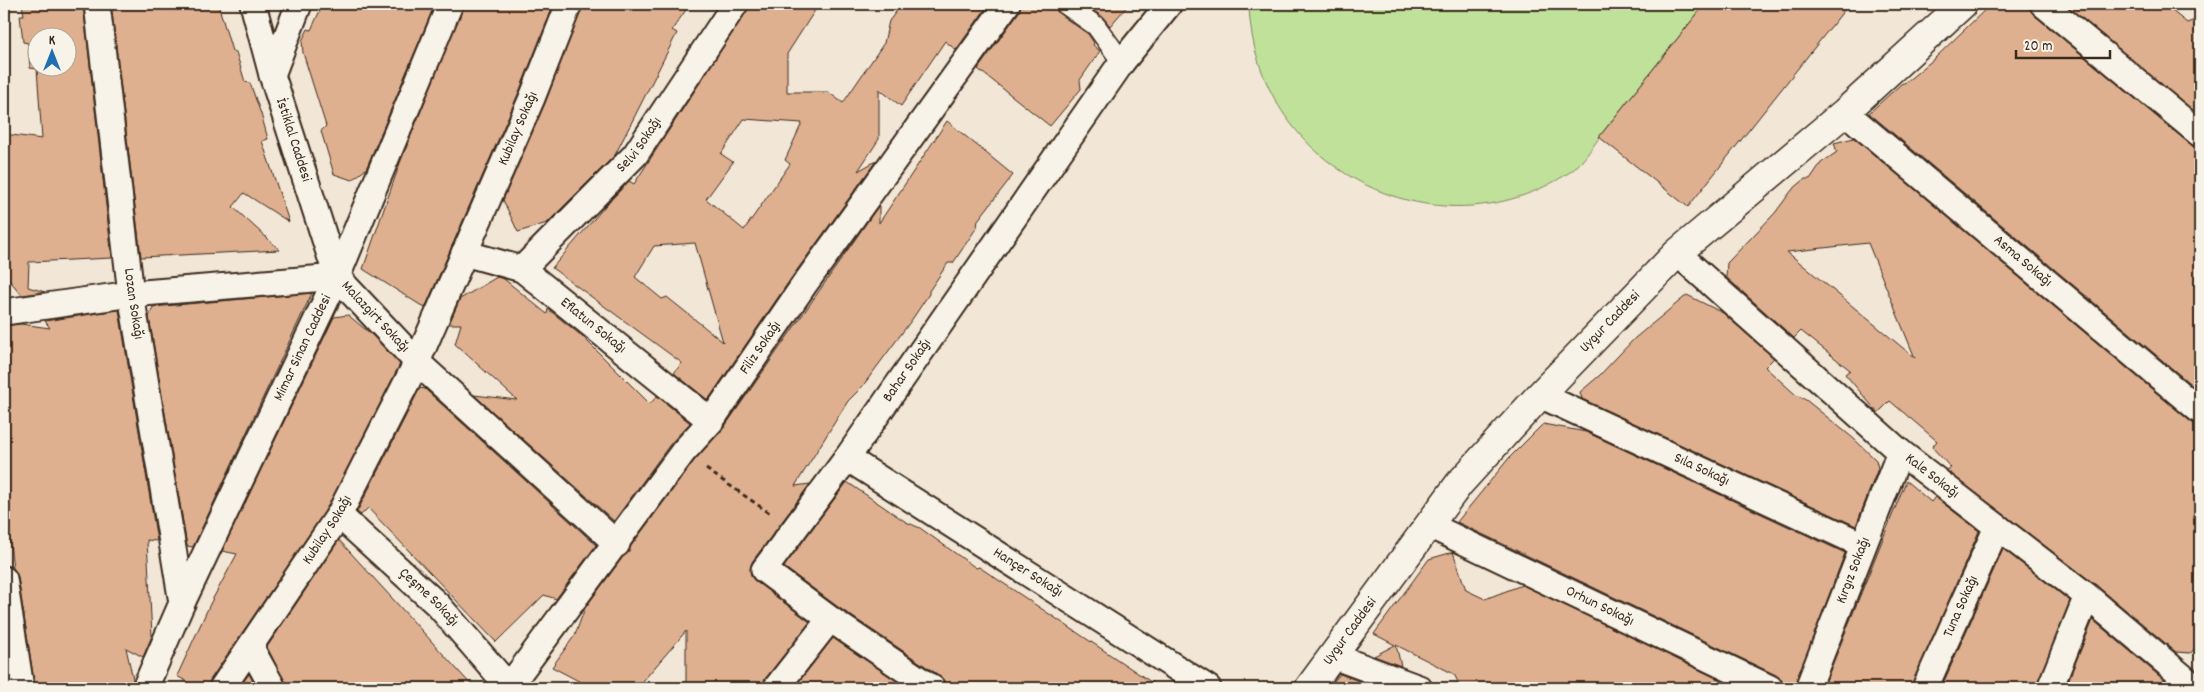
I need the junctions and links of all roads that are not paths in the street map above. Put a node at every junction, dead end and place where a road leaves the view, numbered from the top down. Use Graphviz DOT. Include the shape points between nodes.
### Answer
graph roads {
  1 [pos="96,4"];
  2 [pos="253,4"];
  3 [pos="299,4"];
  4 [pos="450,4"];
  5 [pos="570,4"];
  6 [pos="735,4"];
  7 [pos="1007,4"];
  8 [pos="1065,4"];
  9 [pos="1169,4"];
  10 [pos="1963,4"];
  11 [pos="2044,4"];
  12 [pos="1122,62"];
  13 [pos="272,75"];
  14 [pos="1845,112"];
  15 [pos="2200,134"];
  16 [pos="464,254"];
  17 [pos="1677,254"];
  18 [pos="522,269"];
  19 [pos="337,277"];
  20 [pos="131,294"];
  21 [pos="4,312"];
  22 [pos="417,362"];
  23 [pos="1540,395"];
  24 [pos="2200,411"];
  25 [pos="711,421"];
  26 [pos="1900,452"];
  27 [pos="847,458"];
  28 [pos="339,515"];
  29 [pos="1429,525"];
  30 [pos="1997,527"];
  31 [pos="617,544"];
  32 [pos="1863,545"];
  33 [pos="4,579"];
  34 [pos="2087,596"];
  35 [pos="182,603"];
  36 [pos="830,619"];
  37 [pos="251,648"];
  38 [pos="1333,656"];
  39 [pos="2196,686"];
  40 [pos="21,688"];
  41 [pos="145,688"];
  42 [pos="222,688"];
  43 [pos="273,688"];
  44 [pos="509,688"];
  45 [pos="776,688"];
  46 [pos="932,688"];
  47 [pos="1208,688"];
  48 [pos="1310,688"];
  49 [pos="1419,688"];
  50 [pos="1770,688"];
  51 [pos="1808,688"];
  52 [pos="1925,688"];
  53 [pos="2050,688"];
  1 -- 20 [label="street, Lozan Sokağı"];
  2 -- 13 [label="street, İstiklal Caddesi"];
  3 -- 13 [label="street"];
  4 -- 19 [label="street, Mimar Sinan Caddesi"];
  5 -- 16 [label="street, Kubilay Sokağı"];
  6 -- 18 [label="street, Selvi Sokağı" via="635,154"];
  7 -- 25 [label="street, Filiz Sokağı" via="804,285"];
  8 -- 12 [label="street" via="1096,26"];
  9 -- 12 [label="street, Bahar Sokağı"];
  10 -- 14 [label="main road, Uygur Caddesi"];
  11 -- 15 [label="street"];
  12 -- 27 [label="street, Bahar Sokağı"];
  13 -- 19 [label="street, İstiklal Caddesi"];
  14 -- 17 [label="main road, Uygur Caddesi"];
  14 -- 24 [label="street, Asma Sokağı"];
  16 -- 18 [label="street, Eflatun Sokağı"];
  16 -- 22 [label="street, Kubilay Sokağı"];
  17 -- 23 [label="main road, Uygur Caddesi"];
  17 -- 26 [label="street, Kale Sokağı"];
  18 -- 25 [label="street, Eflatun Sokağı"];
  19 -- 20 [label="street, Malazgirt Sokağı"];
  19 -- 22 [label="street, Malazgirt Sokağı"];
  19 -- 35 [label="street, Mimar Sinan Caddesi"];
  20 -- 21 [label="street, Malazgirt Sokağı"];
  20 -- 35 [label="street, Lozan Sokağı"];
  22 -- 28 [label="street, Kubilay Sokağı"];
  22 -- 31 [label="street, Malazgirt Sokağı"];
  23 -- 29 [label="main road, Uygur Caddesi" via="1459,484"];
  23 -- 32 [label="street, Sıla Sokağı"];
  25 -- 31 [label="street, Filiz Sokağı" via="683,452"];
  26 -- 30 [label="street, Kale Sokağı"];
  26 -- 32 [label="street, Kırgız Sokağı"];
  27 -- 36 [label="street, Bahar Sokağı" via="764,570"];
  27 -- 47 [label="street, Hançer Sokağı"];
  28 -- 37 [label="street, Kubilay Sokağı"];
  28 -- 44 [label="street, Çeşme Sokağı" via="438,605"];
  29 -- 38 [label="main road, Uygur Caddesi"];
  29 -- 50 [label="street, Orhun Sokağı"];
  30 -- 34 [label="street, Kale Sokağı"];
  30 -- 52 [label="street, Tuna Sokağı"];
  31 -- 44 [label="street, Filiz Sokağı"];
  32 -- 51 [label="street, Kırgız Sokağı"];
  33 -- 40 [label="street"];
  34 -- 39 [label="street, Kale Sokağı"];
  34 -- 53 [label="street"];
  35 -- 41 [label="street, Mimar Sinan Caddesi"];
  36 -- 45 [label="street"];
  36 -- 46 [label="street, Bahar Sokağı"];
  37 -- 42 [label="street, Kubilay Sokağı"];
  37 -- 43 [label="street"];
  38 -- 48 [label="main road, Uygur Caddesi"];
  38 -- 49 [label="street"];
}
